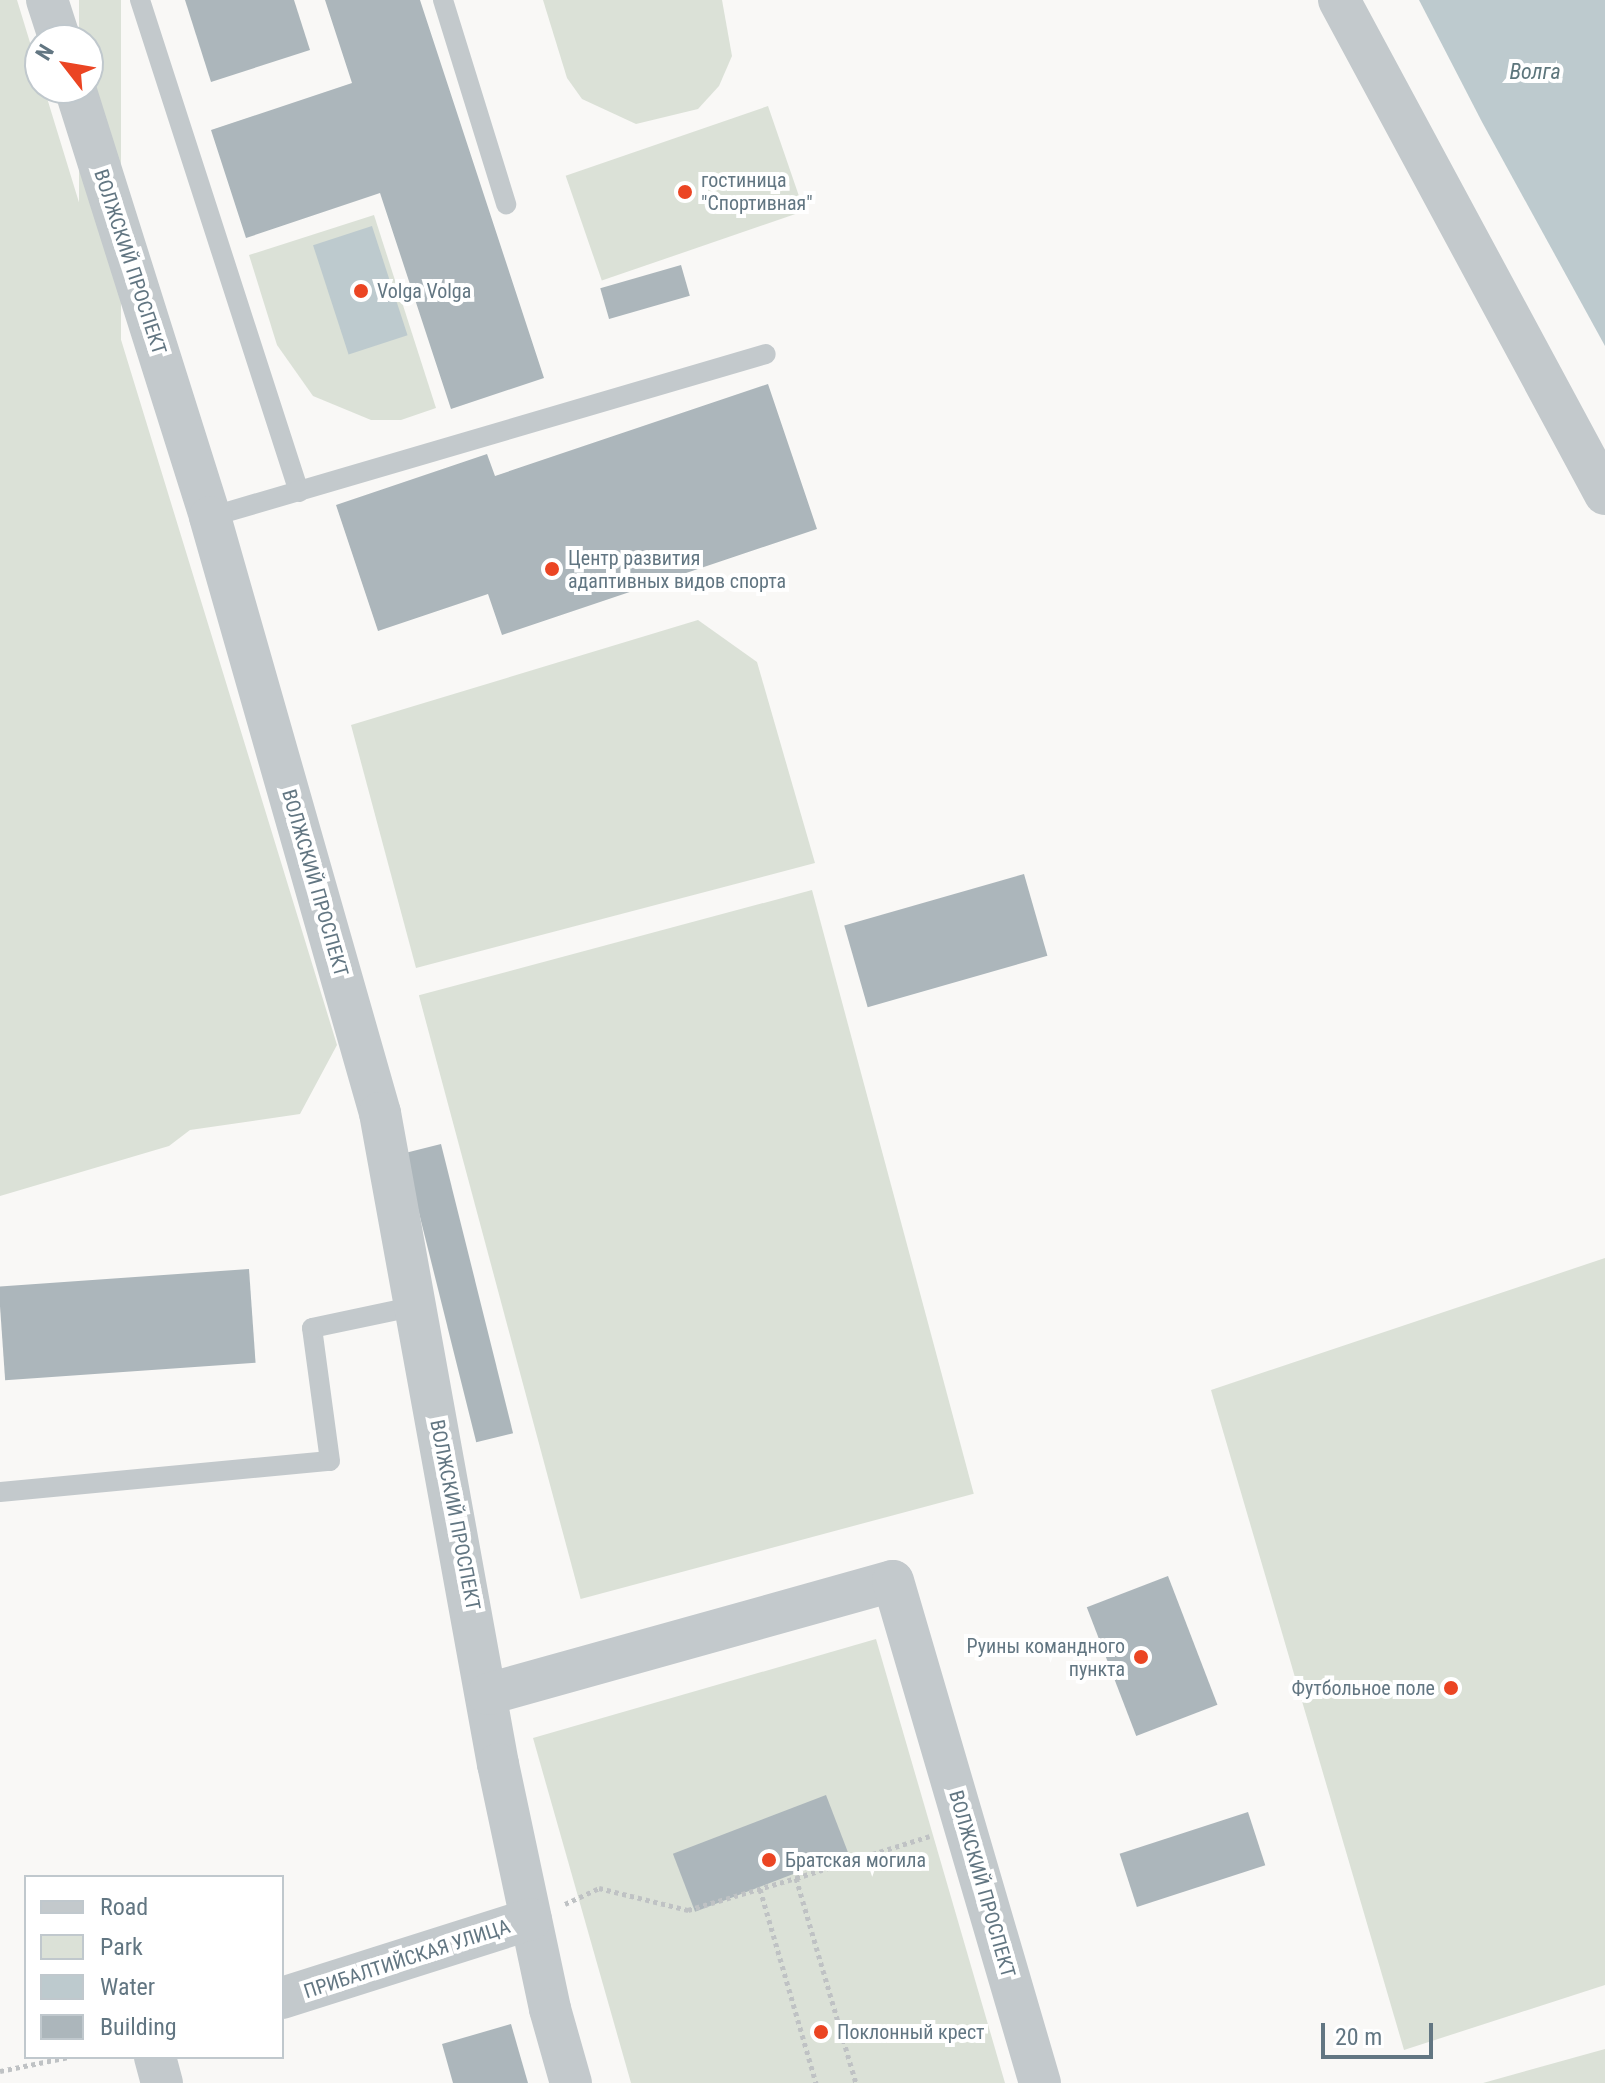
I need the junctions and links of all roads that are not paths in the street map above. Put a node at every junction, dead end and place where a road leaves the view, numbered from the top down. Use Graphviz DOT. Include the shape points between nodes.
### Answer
graph roads {
  1 [pos="47,0"];
  2 [pos="140,0"];
  3 [pos="443,0"];
  4 [pos="1339,0"];
  5 [pos="55,24"];
  6 [pos="80,104"];
  7 [pos="506,204"];
  8 [pos="766,354"];
  9 [pos="299,492"];
  10 [pos="1605,494"];
  11 [pos="210,517"];
  12 [pos="416,1306"];
  13 [pos="0,1492"];
  14 [pos="488,1694"];
  15 [pos="531,1919"];
  16 [pos="284,1997"];
  17 [pos="156,2059"];
  18 [pos="162,2083"];
  19 [pos="571,2083"];
  20 [pos="1040,2083"];
  1 -- 5 [label="street"];
  2 -- 9 [label="lane"];
  3 -- 7 [label="lane"];
  4 -- 10 [label="street"];
  6 -- 11 [label="street, ВОЛЖСКИЙ ПРОСПЕКТ"];
  8 -- 9 [label="lane"];
  9 -- 11 [label="lane"];
  11 -- 12 [label="street, ВОЛЖСКИЙ ПРОСПЕКТ" via="380,1113"];
  12 -- 13 [label="lane" via="312,1328 330,1461"];
  12 -- 14 [label="street, ВОЛЖСКИЙ ПРОСПЕКТ"];
  14 -- 15 [label="street, ВОЛЖСКИЙ ПРОСПЕКТ"];
  14 -- 20 [label="street, ВОЛЖСКИЙ ПРОСПЕКТ" via="893,1581"];
  15 -- 16 [label="street, ПРИБАЛТИЙСКАЯ УЛИЦА"];
  15 -- 19 [label="street, ВОЛЖСКИЙ ПРОСПЕКТ"];
  17 -- 18 [label="street"];
}
